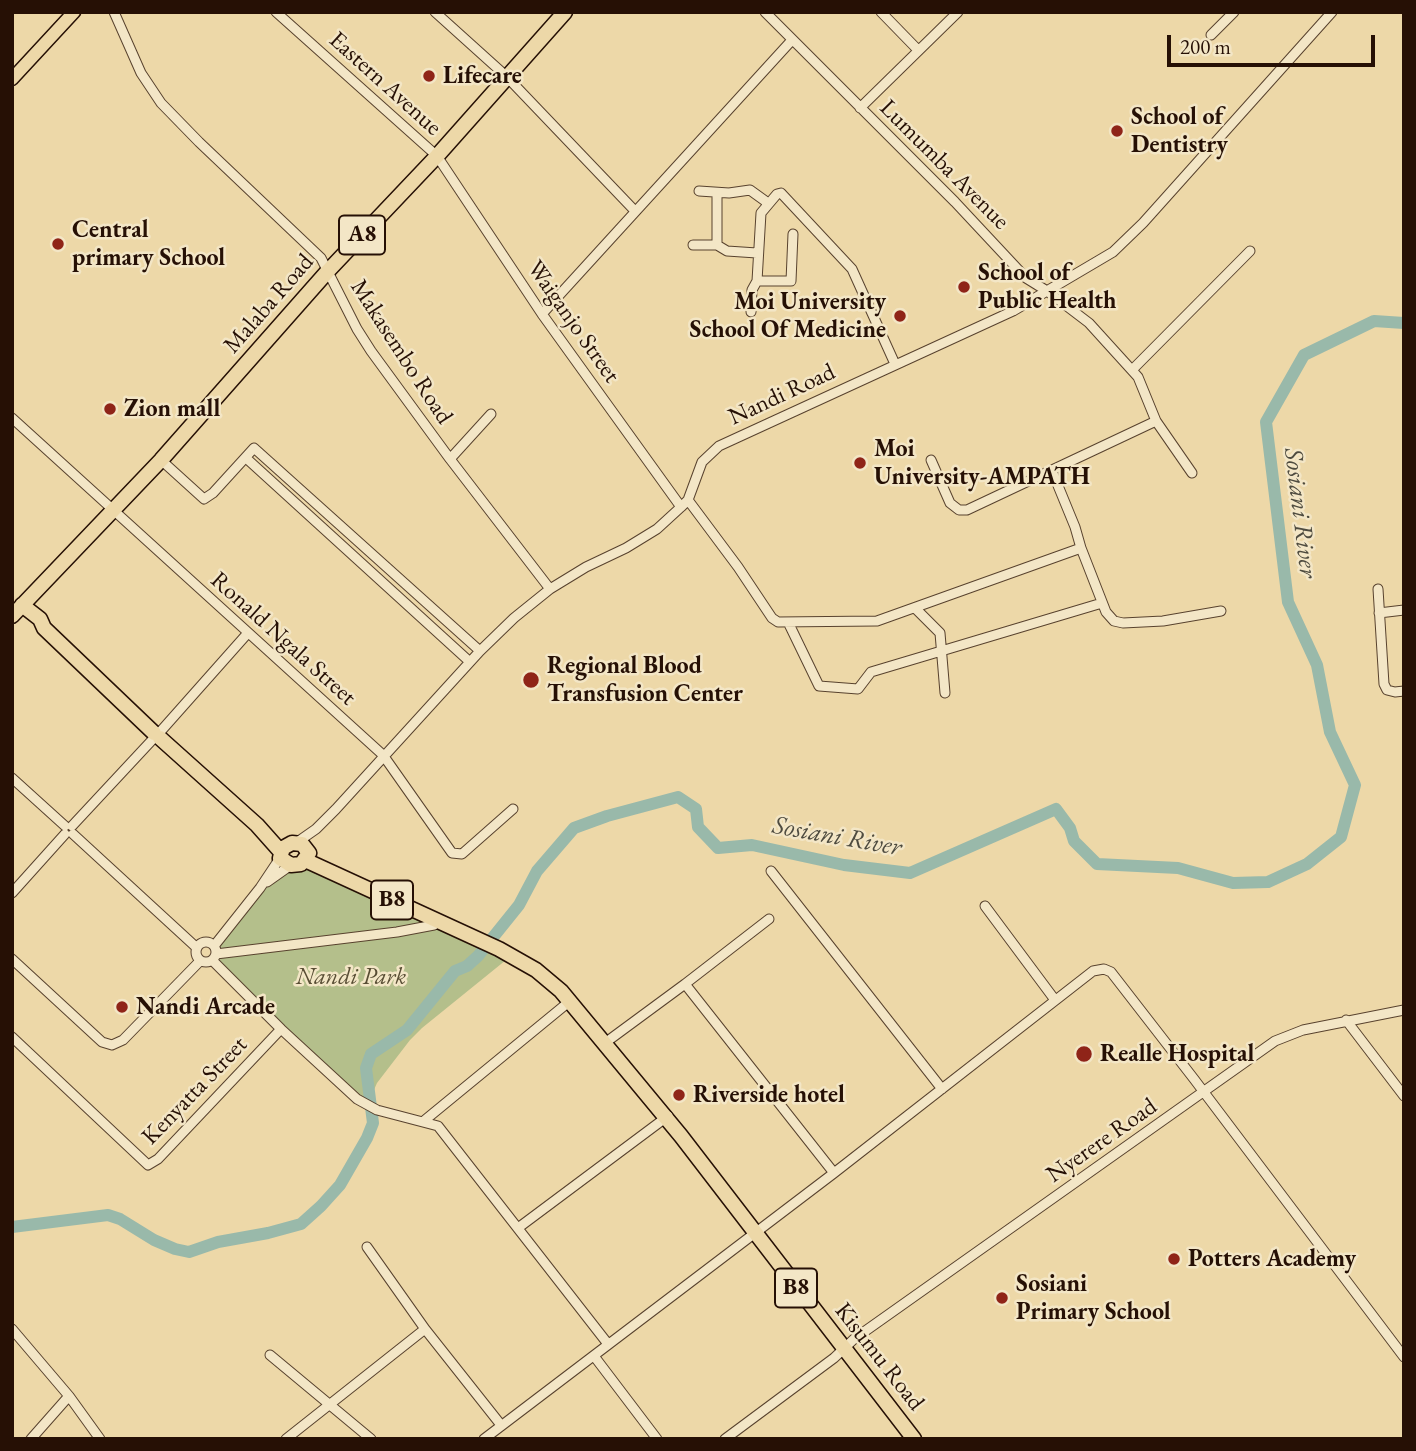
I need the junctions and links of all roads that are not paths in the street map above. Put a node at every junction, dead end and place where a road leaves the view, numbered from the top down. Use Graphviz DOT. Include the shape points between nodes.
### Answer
graph roads {
  1 [pos="74,12"];
  2 [pos="114,12"];
  3 [pos="276,12"];
  4 [pos="435,12"];
  5 [pos="565,12"];
  6 [pos="765,12"];
  7 [pos="881,12"];
  8 [pos="958,12"];
  9 [pos="1234,12"];
  10 [pos="1332,12"];
  11 [pos="1211,35"];
  12 [pos="792,40"];
  13 [pos="918,50"];
  14 [pos="506,76"];
  15 [pos="12,79"];
  16 [pos="860,108"];
  17 [pos="437,156"];
  18 [pos="699,191"];
  19 [pos="717,193"];
  20 [pos="768,203"];
  21 [pos="635,211"];
  22 [pos="793,234"];
  23 [pos="693,244"];
  24 [pos="717,245"];
  25 [pos="1250,251"];
  26 [pos="757,253"];
  27 [pos="327,272"];
  28 [pos="757,281"];
  29 [pos="1047,290"];
  30 [pos="751,312"];
  31 [pos="542,314"];
  32 [pos="895,364"];
  33 [pos="1132,370"];
  34 [pos="491,414"];
  35 [pos="12,418"];
  36 [pos="1156,421"];
  37 [pos="246,458"];
  38 [pos="450,459"];
  39 [pos="161,460"];
  40 [pos="931,460"];
  41 [pos="1052,471"];
  42 [pos="1192,474"];
  43 [pos="685,504"];
  44 [pos="117,508"];
  45 [pos="1081,548"];
  46 [pos="550,589"];
  47 [pos="1378,589"];
  48 [pos="1102,603"];
  49 [pos="915,608"];
  50 [pos="18,609"];
  51 [pos="1404,610"];
  52 [pos="1221,611"];
  53 [pos="1379,613"];
  54 [pos="788,622"];
  55 [pos="12,628"];
  56 [pos="247,634"];
  57 [pos="943,650"];
  58 [pos="480,651"];
  59 [pos="470,662"];
  60 [pos="1404,691"];
  61 [pos="945,693"];
  62 [pos="157,735"];
  63 [pos="383,755"];
  64 [pos="12,778"];
  65 [pos="513,809"];
  66 [pos="69,830"];
  67 [pos="294,853"];
  68 [pos="771,871"];
  69 [pos="12,893"];
  70 [pos="985,906"];
  71 [pos="769,919"];
  72 [pos="437,921"];
  73 [pos="480,937"];
  74 [pos="500,947"];
  75 [pos="197,948"];
  76 [pos="214,953"];
  77 [pos="12,959"];
  78 [pos="200,961"];
  79 [pos="685,984"];
  80 [pos="570,1000"];
  81 [pos="1055,1000"];
  82 [pos="1404,1010"];
  83 [pos="1346,1020"];
  84 [pos="281,1029"];
  85 [pos="12,1037"];
  86 [pos="609,1040"];
  87 [pos="942,1089"];
  88 [pos="1205,1093"];
  89 [pos="1404,1096"];
  90 [pos="667,1117"];
  91 [pos="425,1121"];
  92 [pos="834,1173"];
  93 [pos="518,1228"];
  94 [pos="754,1233"];
  95 [pos="367,1247"];
  96 [pos="12,1329"];
  97 [pos="425,1329"];
  98 [pos="608,1345"];
  99 [pos="842,1348"];
  100 [pos="1402,1351"];
  101 [pos="270,1355"];
  102 [pos="594,1356"];
  103 [pos="69,1396"];
  104 [pos="331,1405"];
  105 [pos="501,1425"];
  106 [pos="31,1439"];
  107 [pos="100,1439"];
  108 [pos="286,1439"];
  109 [pos="371,1439"];
  110 [pos="484,1439"];
  111 [pos="657,1439"];
  112 [pos="725,1439"];
  113 [pos="914,1439"];
  1 -- 15 [label="main road"];
  2 -- 27 [label="street, Makasembo Road" via="141,73 161,103 321,258"];
  3 -- 17 [label="street, Eastern Avenue"];
  4 -- 14 [label="street"];
  5 -- 14 [label="highway, Malaba Road / A8"];
  6 -- 12 [label="street, Lumumba Avenue"];
  7 -- 13 [label="street"];
  8 -- 13 [label="street"];
  9 -- 11 [label="street"];
  10 -- 29 [label="street, Nandi Road" via="1120,246"];
  12 -- 16 [label="street, Lumumba Avenue"];
  12 -- 21 [label="street"];
  13 -- 16 [label="street"];
  14 -- 17 [label="highway, Malaba Road / A8"];
  14 -- 21 [label="street"];
  16 -- 29 [label="street, Lumumba Avenue" via="1026,278"];
  17 -- 27 [label="highway, Malaba Road / A8"];
  17 -- 31 [label="street, Waiganjo Street"];
  18 -- 19 [label="street"];
  19 -- 20 [label="street" via="750,190"];
  19 -- 24 [label="street"];
  20 -- 26 [label="street" via="761,213"];
  20 -- 32 [label="street" via="781,193 852,269"];
  21 -- 31 [label="street"];
  22 -- 28 [label="street" via="791,281"];
  23 -- 24 [label="street"];
  24 -- 26 [label="street" via="727,251"];
  25 -- 33 [label="street"];
  26 -- 28 [label="street"];
  27 -- 38 [label="street, Makasembo Road" via="371,351"];
  27 -- 39 [label="highway, Malaba Road / A8"];
  28 -- 30 [label="street"];
  29 -- 32 [label="street, Nandi Road" via="1013,311"];
  29 -- 33 [label="street, Lumumba Avenue" via="1089,323"];
  31 -- 43 [label="street, Waiganjo Street"];
  32 -- 43 [label="street, Nandi Road" via="719,446 702,462"];
  33 -- 36 [label="street, Lumumba Avenue"];
  34 -- 38 [label="street"];
  35 -- 44 [label="street, Ronald Ngala Street"];
  36 -- 41 [label="street"];
  36 -- 42 [label="street, Lumumba Avenue"];
  37 -- 39 [label="street" via="204,499"];
  37 -- 58 [label="street" via="254,448"];
  37 -- 59 [label="street"];
  38 -- 46 [label="street, Makasembo Road"];
  39 -- 44 [label="highway, Malaba Road / A8"];
  40 -- 41 [label="street" via="950,503 960,510"];
  41 -- 45 [label="street"];
  43 -- 46 [label="street" via="657,528"];
  43 -- 54 [label="street, Waiganjo Street" via="738,567 772,618"];
  44 -- 50 [label="highway, Malaba Road / A8"];
  44 -- 56 [label="street, Ronald Ngala Street"];
  45 -- 48 [label="street"];
  45 -- 49 [label="street"];
  46 -- 58 [label="street"];
  47 -- 53 [label="street"];
  48 -- 52 [label="street" via="1109,618 1123,623"];
  48 -- 57 [label="street"];
  49 -- 54 [label="street" via="877,621"];
  49 -- 57 [label="street" via="940,633"];
  50 -- 55 [label="highway, Malaba Road / A8"];
  50 -- 62 [label="highway, B8" via="40,619 44,628"];
  51 -- 53 [label="street"];
  53 -- 60 [label="street" via="1384,684 1387,690"];
  54 -- 57 [label="street" via="816,683 825,688 858,690 871,672"];
  56 -- 62 [label="street"];
  56 -- 63 [label="street, Ronald Ngala Street"];
  57 -- 61 [label="street"];
  58 -- 59 [label="street"];
  59 -- 63 [label="street"];
  62 -- 66 [label="street"];
  62 -- 67 [label="highway, B8"];
  63 -- 65 [label="street, Ronald Ngala Street" via="455,855 462,854"];
  63 -- 67 [label="street"];
  64 -- 66 [label="street"];
  66 -- 69 [label="street"];
  66 -- 75 [label="street"];
  67 -- 72 [label="highway, B8"];
  67 -- 73 [label="highway, B8"];
  67 -- 76 [label="street" via="260,888"];
  68 -- 87 [label="street"];
  70 -- 81 [label="street"];
  71 -- 79 [label="street"];
  72 -- 73 [label="highway, B8"];
  72 -- 76 [label="street" via="397,932"];
  73 -- 74 [label="highway, B8"];
  74 -- 80 [label="highway, B8"];
  74 -- 86 [label="highway, B8" via="533,964 567,991"];
  75 -- 76 [label="street" via="205,943"];
  75 -- 78 [label="street"];
  76 -- 78 [label="street" via="206,962"];
  76 -- 84 [label="street, Kenyatta Street"];
  77 -- 78 [label="street" via="102,1042 112,1045 123,1040"];
  79 -- 86 [label="street"];
  79 -- 92 [label="street"];
  80 -- 90 [label="highway, B8"];
  80 -- 91 [label="street"];
  81 -- 87 [label="street"];
  81 -- 88 [label="street" via="1093,971 1111,972"];
  82 -- 83 [label="street, Nyerere Road"];
  83 -- 88 [label="street, Nyerere Road" via="1275,1041"];
  83 -- 89 [label="street"];
  84 -- 85 [label="street, Kenyatta Street" via="148,1165"];
  84 -- 91 [label="street, Kenyatta Street" via="357,1099 377,1110"];
  86 -- 90 [label="highway, B8"];
  87 -- 92 [label="street"];
  88 -- 99 [label="street, Nyerere Road"];
  88 -- 100 [label="street"];
  90 -- 93 [label="street"];
  90 -- 94 [label="highway, Kisumu Road / B8"];
  91 -- 93 [label="street" via="438,1126"];
  92 -- 94 [label="street"];
  93 -- 98 [label="street"];
  94 -- 98 [label="street"];
  94 -- 99 [label="highway, Kisumu Road / B8"];
  95 -- 97 [label="street"];
  96 -- 103 [label="street"];
  97 -- 104 [label="street"];
  97 -- 105 [label="street"];
  98 -- 102 [label="street"];
  99 -- 112 [label="street, Nyerere Road"];
  99 -- 113 [label="highway, Kisumu Road / B8"];
  101 -- 104 [label="street"];
  102 -- 105 [label="street"];
  102 -- 111 [label="street"];
  103 -- 106 [label="street"];
  103 -- 107 [label="street"];
  104 -- 108 [label="street"];
  104 -- 109 [label="street"];
  105 -- 110 [label="street"];
}
